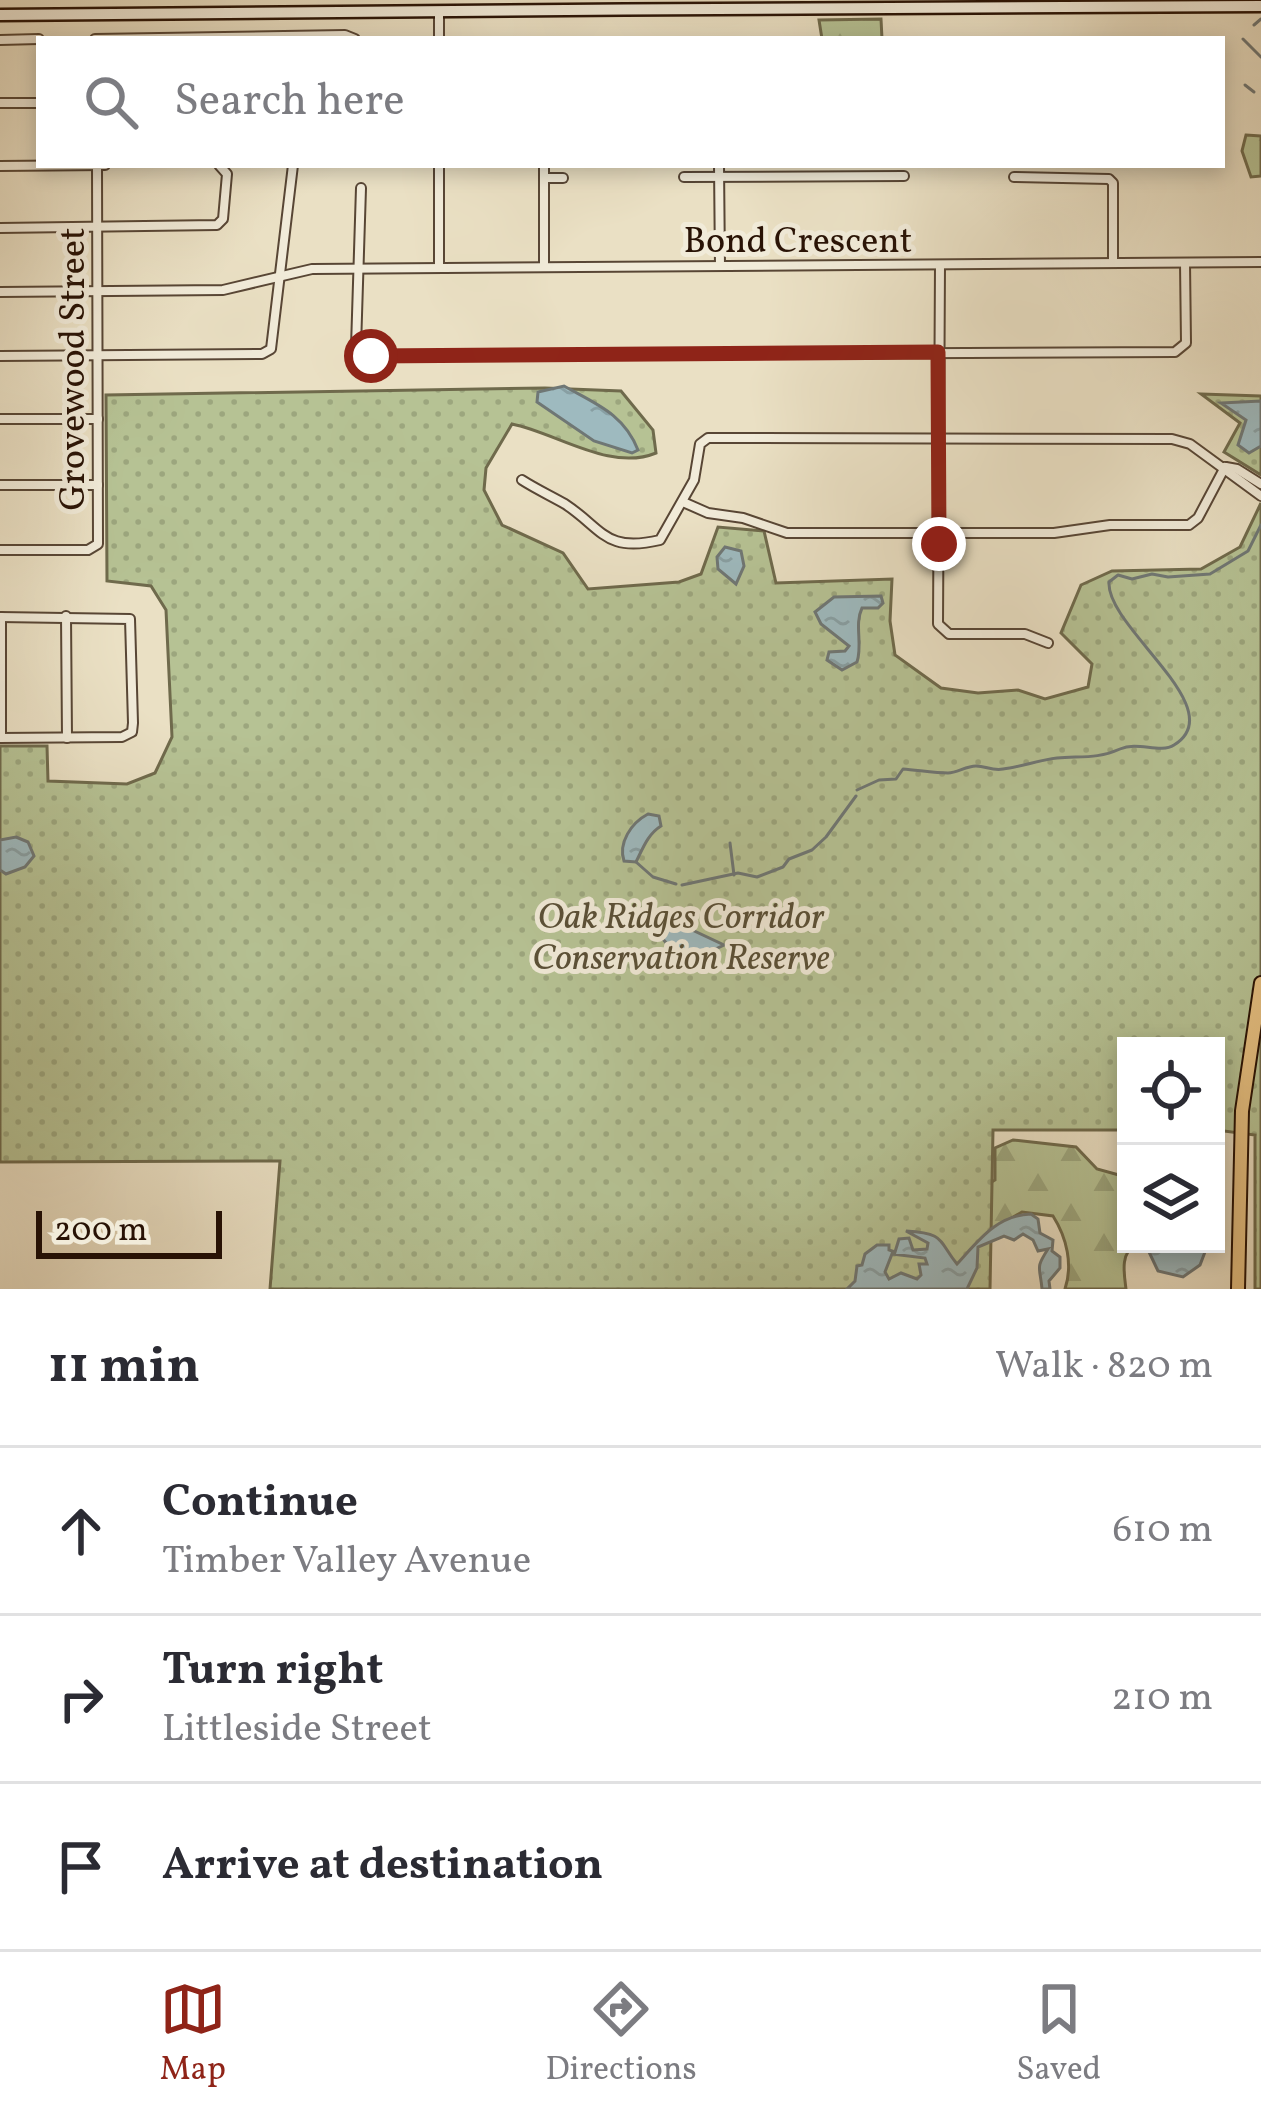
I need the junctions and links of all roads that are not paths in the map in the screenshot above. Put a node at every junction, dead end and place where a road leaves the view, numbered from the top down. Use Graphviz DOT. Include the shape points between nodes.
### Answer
graph roads {
  1 [pos="880,3"];
  2 [pos="1158,3"];
  3 [pos="540,4"];
  4 [pos="810,4"];
  5 [pos="720,5"];
  6 [pos="1261,6"];
  7 [pos="439,10"];
  8 [pos="0,15"];
  9 [pos="439,36"];
  10 [pos="36,39"];
  11 [pos="0,40"];
  12 [pos="0,103"];
  13 [pos="36,103"];
  14 [pos="0,166"];
  15 [pos="36,166"];
  16 [pos="101,168"];
  17 [pos="221,168"];
  18 [pos="293,168"];
  19 [pos="439,168"];
  20 [pos="544,168"];
  21 [pos="719,168"];
  22 [pos="904,176"];
  23 [pos="684,177"];
  24 [pos="720,177"];
  25 [pos="1014,177"];
  26 [pos="544,178"];
  27 [pos="563,178"];
  28 [pos="361,188"];
  29 [pos="97,227"];
  30 [pos="0,228"];
  31 [pos="1261,262"];
  32 [pos="1113,263"];
  33 [pos="1185,263"];
  34 [pos="940,265"];
  35 [pos="720,266"];
  36 [pos="544,267"];
  37 [pos="357,268"];
  38 [pos="439,268"];
  39 [pos="280,274"];
  40 [pos="0,292"];
  41 [pos="98,292"];
  42 [pos="938,352"];
  43 [pos="98,355"];
  44 [pos="0,356"];
  45 [pos="98,418"];
  46 [pos="0,419"];
  47 [pos="939,440"];
  48 [pos="1225,467"];
  49 [pos="522,480"];
  50 [pos="98,484"];
  51 [pos="1261,484"];
  52 [pos="0,485"];
  53 [pos="1261,496"];
  54 [pos="682,502"];
  55 [pos="939,533"];
  56 [pos="0,550"];
  57 [pos="66,616"];
  58 [pos="0,617"];
  59 [pos="1048,643"];
  60 [pos="1,738"];
  61 [pos="67,738"];
  62 [pos="1261,982"];
  63 [pos="1238,1289"];
  1 -- 2 [label="main road"];
  1 -- 4 [label="main road"];
  2 -- 6 [label="main road"];
  3 -- 5 [label="main road"];
  3 -- 7 [label="main road"];
  4 -- 5 [label="main road"];
  7 -- 8 [label="main road"];
  7 -- 9 [label="street"];
  10 -- 11 [label="street"];
  12 -- 13 [label="street"];
  14 -- 15 [label="street"];
  16 -- 29 [label="street, Grovewood Street"];
  17 -- 29 [label="street" via="220,224"];
  18 -- 39 [label="street"];
  19 -- 38 [label="street"];
  20 -- 26 [label="street"];
  21 -- 24 [label="street"];
  22 -- 24 [label="street"];
  23 -- 24 [label="street"];
  24 -- 35 [label="street"];
  25 -- 32 [label="street" via="1109,178"];
  26 -- 27 [label="street"];
  26 -- 36 [label="street"];
  28 -- 37 [label="street"];
  29 -- 30 [label="street"];
  29 -- 41 [label="street, Grovewood Street"];
  31 -- 33 [label="street, Bond Crescent"];
  32 -- 33 [label="street, Bond Crescent"];
  32 -- 34 [label="street, Bond Crescent"];
  33 -- 42 [label="street" via="1180,351"];
  34 -- 35 [label="street, Bond Crescent"];
  34 -- 42 [label="street"];
  35 -- 36 [label="street, Bond Crescent"];
  36 -- 38 [label="street, Bond Crescent"];
  37 -- 38 [label="street, Bond Crescent"];
  37 -- 39 [label="street, Bond Crescent"];
  37 -- 42 [label="street" via="356,346 368,356"];
  39 -- 41 [label="street, Bond Crescent" via="223,290"];
  39 -- 43 [label="street" via="271,349 262,354"];
  40 -- 41 [label="street, Bond Crescent"];
  41 -- 43 [label="street, Grovewood Street"];
  42 -- 47 [label="street"];
  43 -- 44 [label="street"];
  43 -- 45 [label="street, Grovewood Street"];
  45 -- 46 [label="street"];
  45 -- 50 [label="street, Grovewood Street"];
  47 -- 48 [label="street" via="1172,439"];
  47 -- 54 [label="street" via="708,438"];
  47 -- 55 [label="street"];
  48 -- 51 [label="street"];
  48 -- 53 [label="street"];
  48 -- 55 [label="street" via="1191,525"];
  49 -- 54 [label="street" via="624,543 660,541"];
  50 -- 52 [label="street"];
  50 -- 56 [label="street, Grovewood Street" via="95,548"];
  54 -- 55 [label="street" via="787,533"];
  55 -- 59 [label="street" via="942,630 1025,634"];
  57 -- 58 [label="street"];
  57 -- 61 [label="street"];
  57 -- 61 [label="street" via="127,617 133,632 132,732"];
  58 -- 60 [label="street"];
  60 -- 61 [label="street"];
  62 -- 63 [label="main road" via="1242,1111"];
}
